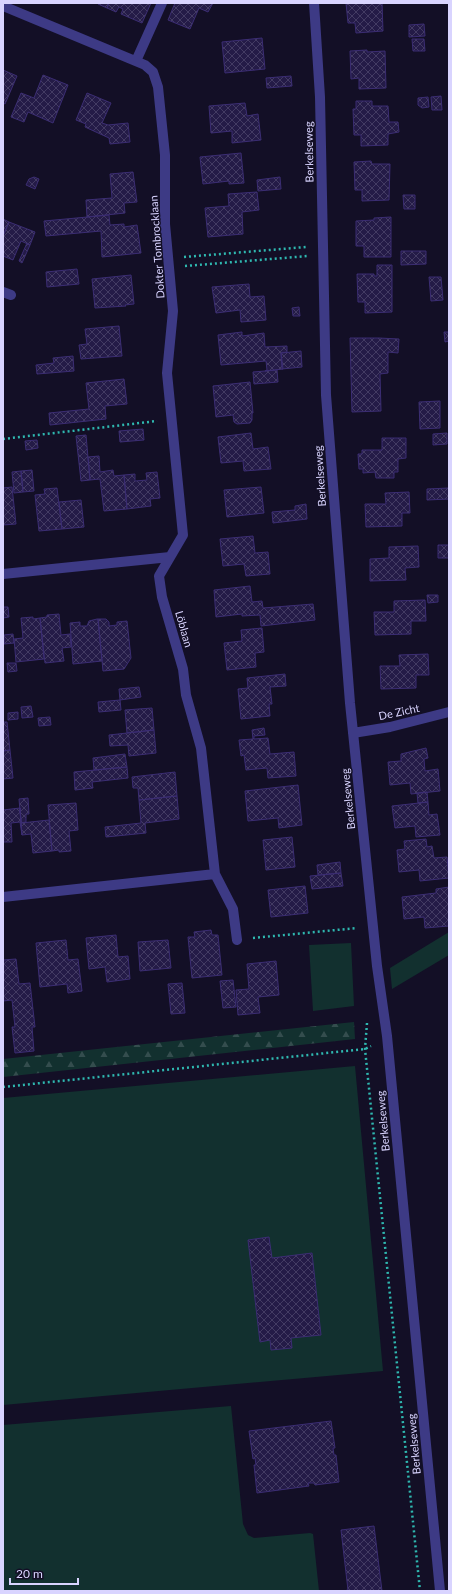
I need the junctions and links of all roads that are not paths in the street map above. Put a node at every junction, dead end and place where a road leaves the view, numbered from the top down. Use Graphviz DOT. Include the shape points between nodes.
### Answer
graph roads {
  1 [pos="162,3"];
  2 [pos="314,3"];
  3 [pos="3,6"];
  4 [pos="136,62"];
  5 [pos="170,558"];
  6 [pos="3,574"];
  7 [pos="449,712"];
  8 [pos="353,733"];
  9 [pos="215,874"];
  10 [pos="3,897"];
  11 [pos="236,940"];
  12 [pos="440,1591"];
  1 -- 4 [label="street"];
  2 -- 8 [label="street, Berkelseweg" via="320,97 326,395"];
  3 -- 4 [label="street, Dokter Tombrocklaan"];
  4 -- 5 [label="street, Dokter Tombrocklaan" via="153,72 158,87 165,155 165,224 173,311 167,372 183,535"];
  5 -- 6 [label="street"];
  5 -- 9 [label="street, Löblaan" via="160,576 162,597 183,669 186,695 201,748"];
  7 -- 8 [label="street, De Zicht" via="390,727"];
  8 -- 12 [label="street, Berkelseweg" via="388,1052"];
  9 -- 10 [label="street"];
  9 -- 11 [label="street, Löblaan" via="233,909"];
}
